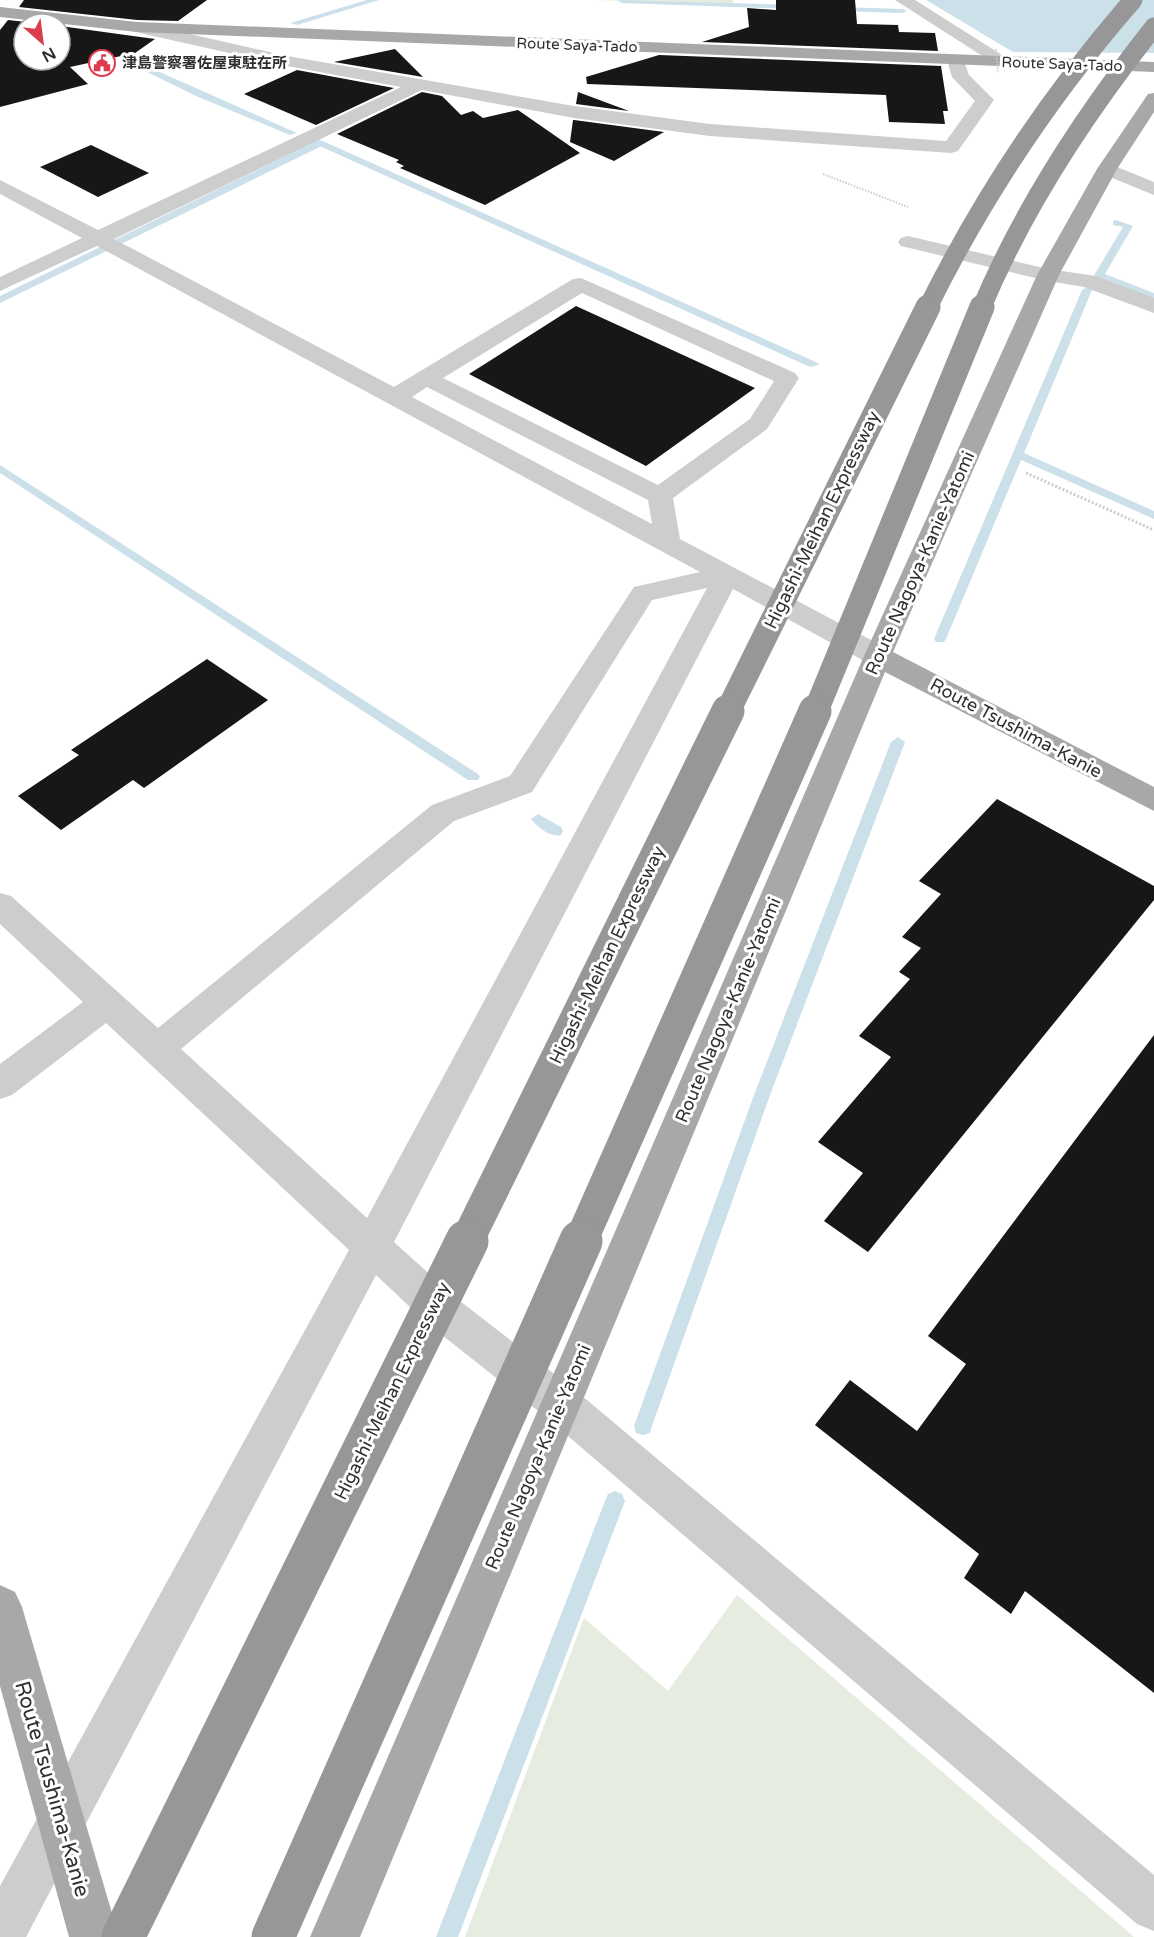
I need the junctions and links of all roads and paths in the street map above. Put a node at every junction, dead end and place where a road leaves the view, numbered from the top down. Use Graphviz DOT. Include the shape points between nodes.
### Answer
graph roads {
  1 [pos="903,0"];
  2 [pos="1133,0"];
  3 [pos="0,12"];
  4 [pos="137,27"];
  5 [pos="1154,27"];
  6 [pos="956,60"];
  7 [pos="999,61"];
  8 [pos="1154,68"];
  9 [pos="421,84"];
  10 [pos="1154,98"];
  11 [pos="1144,163"];
  12 [pos="1110,165"];
  13 [pos="819,172"];
  14 [pos="0,186"];
  15 [pos="1154,189"];
  16 [pos="908,242"];
  17 [pos="107,243"];
  18 [pos="1048,275"];
  19 [pos="0,285"];
  20 [pos="1154,306"];
  21 [pos="426,378"];
  22 [pos="395,397"];
  23 [pos="1026,473"];
  24 [pos="660,496"];
  25 [pos="1154,530"];
  26 [pos="668,544"];
  27 [pos="727,575"];
  28 [pos="879,656"];
  29 [pos="1154,801"];
  30 [pos="0,905"];
  31 [pos="107,1003"];
  32 [pos="157,1049"];
  33 [pos="0,1084"];
  34 [pos="372,1246"];
  35 [pos="561,1404"];
  36 [pos="0,1607"];
  37 [pos="62,1823"];
  38 [pos="1154,1907"];
  39 [pos="0,1935"];
  40 [pos="94,1937"];
  41 [pos="123,1937"];
  42 [pos="273,1937"];
  43 [pos="335,1937"];
  1 -- 7 [label="street"];
  2 -- 41 [label="highway, Higashi-Meihan Expressway, bridge" via="1069,78 1011,160 946,270"];
  3 -- 4 [label="main road, Route Saya-Tado"];
  4 -- 6 [label="main road, Route Saya-Tado"];
  4 -- 9 [label="street" via="287,61"];
  5 -- 42 [label="highway, bridge" via="1108,85 1053,167 994,278 819,703"];
  6 -- 7 [label="main road, Route Saya-Tado"];
  6 -- 9 [label="street" via="961,77 985,100 951,147 710,130"];
  7 -- 8 [label="main road, Route Saya-Tado"];
  9 -- 17 [label="street"];
  10 -- 12 [label="main road, Route Nagoya-Kanie-Yatomi"];
  11 -- 12 [label="street"];
  12 -- 15 [label="street"];
  12 -- 18 [label="main road, Route Nagoya-Kanie-Yatomi"];
  13 -- 16 [label="path" via="906,206 917,216"];
  14 -- 17 [label="street"];
  16 -- 18 [label="street"];
  17 -- 19 [label="street"];
  17 -- 22 [label="street"];
  18 -- 20 [label="street" via="1088,281"];
  18 -- 28 [label="main road, Route Nagoya-Kanie-Yatomi"];
  21 -- 22 [label="street"];
  21 -- 24 [label="street"];
  21 -- 24 [label="street" via="581,284 787,378 759,424"];
  22 -- 26 [label="street"];
  23 -- 25 [label="path"];
  24 -- 26 [label="street"];
  26 -- 27 [label="street"];
  27 -- 28 [label="street"];
  27 -- 32 [label="street" via="643,593 521,784 443,813"];
  27 -- 34 [label="street"];
  28 -- 29 [label="main road, Route Tsushima-Kanie"];
  28 -- 35 [label="main road, Route Nagoya-Kanie-Yatomi"];
  30 -- 31 [label="street"];
  31 -- 32 [label="street"];
  31 -- 33 [label="street"];
  32 -- 34 [label="street"];
  34 -- 35 [label="street" via="442,1311"];
  34 -- 37 [label="street"];
  35 -- 38 [label="street"];
  35 -- 43 [label="main road, Route Nagoya-Kanie-Yatomi"];
  36 -- 37 [label="main road, Route Tsushima-Kanie"];
  37 -- 39 [label="street"];
  37 -- 40 [label="main road, Route Tsushima-Kanie"];
}
